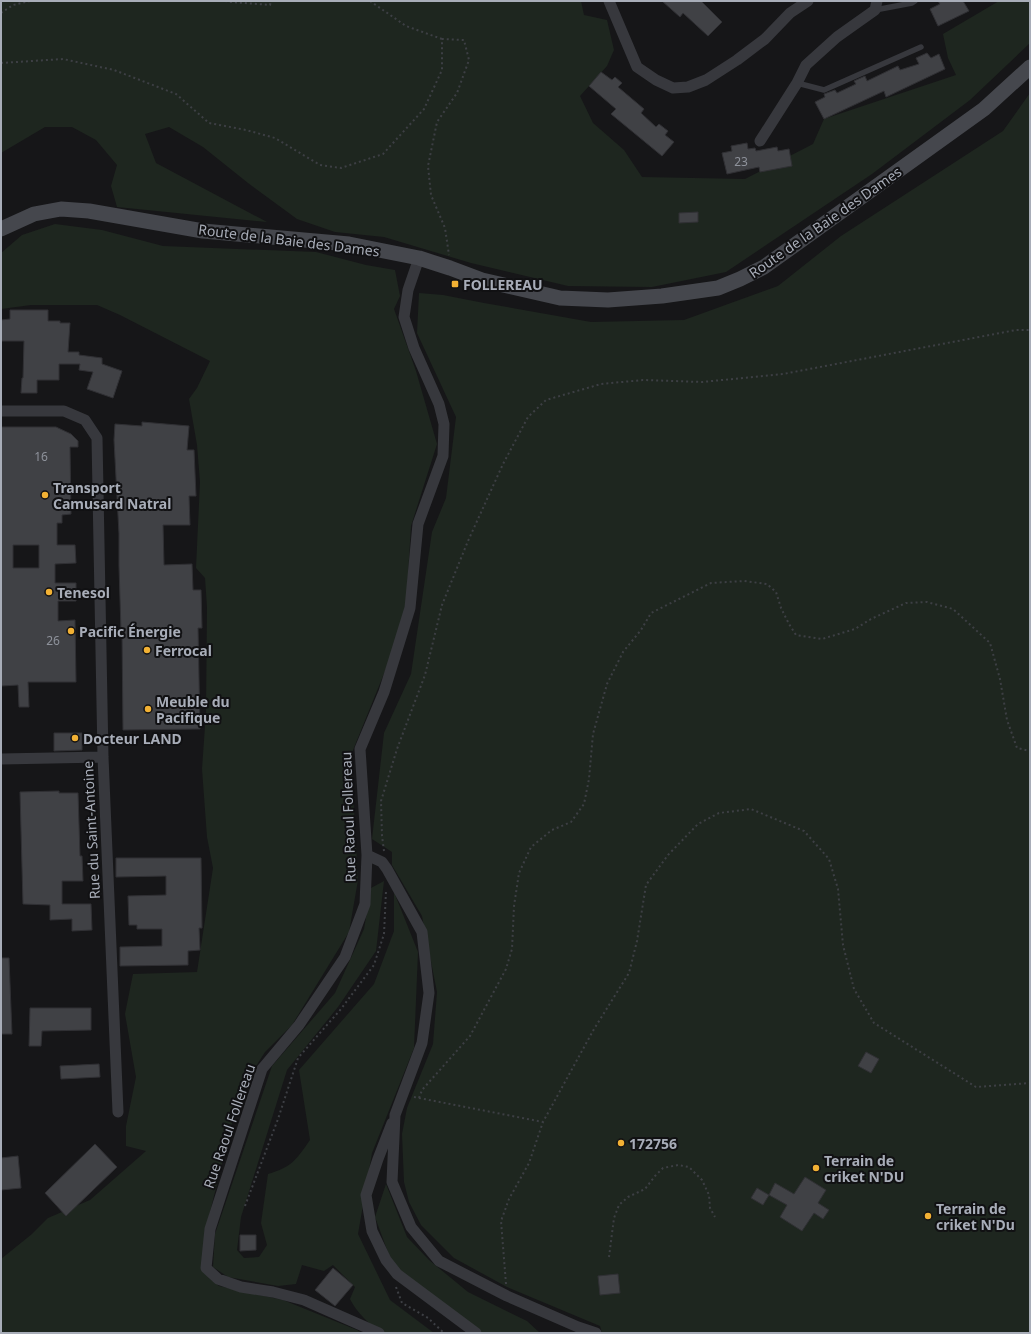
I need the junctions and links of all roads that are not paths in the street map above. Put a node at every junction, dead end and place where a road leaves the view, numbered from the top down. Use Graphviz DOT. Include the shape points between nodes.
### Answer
graph roads {
  1 [pos="609,1"];
  2 [pos="808,1"];
  3 [pos="915,1"];
  4 [pos="876,5"];
  5 [pos="921,47"];
  6 [pos="1030,67"];
  7 [pos="796,83"];
  8 [pos="760,141"];
  9 [pos="1,229"];
  10 [pos="419,258"];
  11 [pos="1,411"];
  12 [pos="103,757"];
  13 [pos="1,758"];
  14 [pos="367,855"];
  15 [pos="118,1112"];
  16 [pos="395,1115"];
  17 [pos="379,1333"];
  18 [pos="476,1333"];
  19 [pos="596,1333"];
  1 -- 2 [label="street" via="637,67 673,88 688,87 706,80 765,40 790,13"];
  3 -- 4 [label="lane"];
  4 -- 7 [label="street" via="806,65"];
  5 -- 7 [label="lane" via="824,90"];
  6 -- 10 [label="main road, Route de la Baie des Dames" via="984,109 777,258 740,280 718,288 608,300 560,298 482,280"];
  7 -- 8 [label="street"];
  9 -- 10 [label="main road, Route de la Baie des Dames" via="34,214 61,209 88,211 202,231 349,244"];
  10 -- 14 [label="street, Rue Raoul Follereau" via="408,290 404,317 414,348 439,404 444,424 442,456 418,524 410,608 384,692 360,749"];
  11 -- 12 [label="street, Rue du Saint-Antoine" via="64,411 85,420 97,438"];
  12 -- 13 [label="street"];
  12 -- 15 [label="street, Rue du Saint-Antoine"];
  14 -- 16 [label="street" via="382,862 422,932 429,994 422,1043"];
  14 -- 17 [label="street, Rue Raoul Follereau" via="365,904 345,956 299,1025 262,1069 210,1229 206,1268 218,1279 240,1287 304,1300"];
  16 -- 18 [label="street" via="366,1195 372,1231 386,1260 397,1274"];
  16 -- 19 [label="street" via="392,1182 411,1227 439,1261 507,1296 578,1328"];
}
